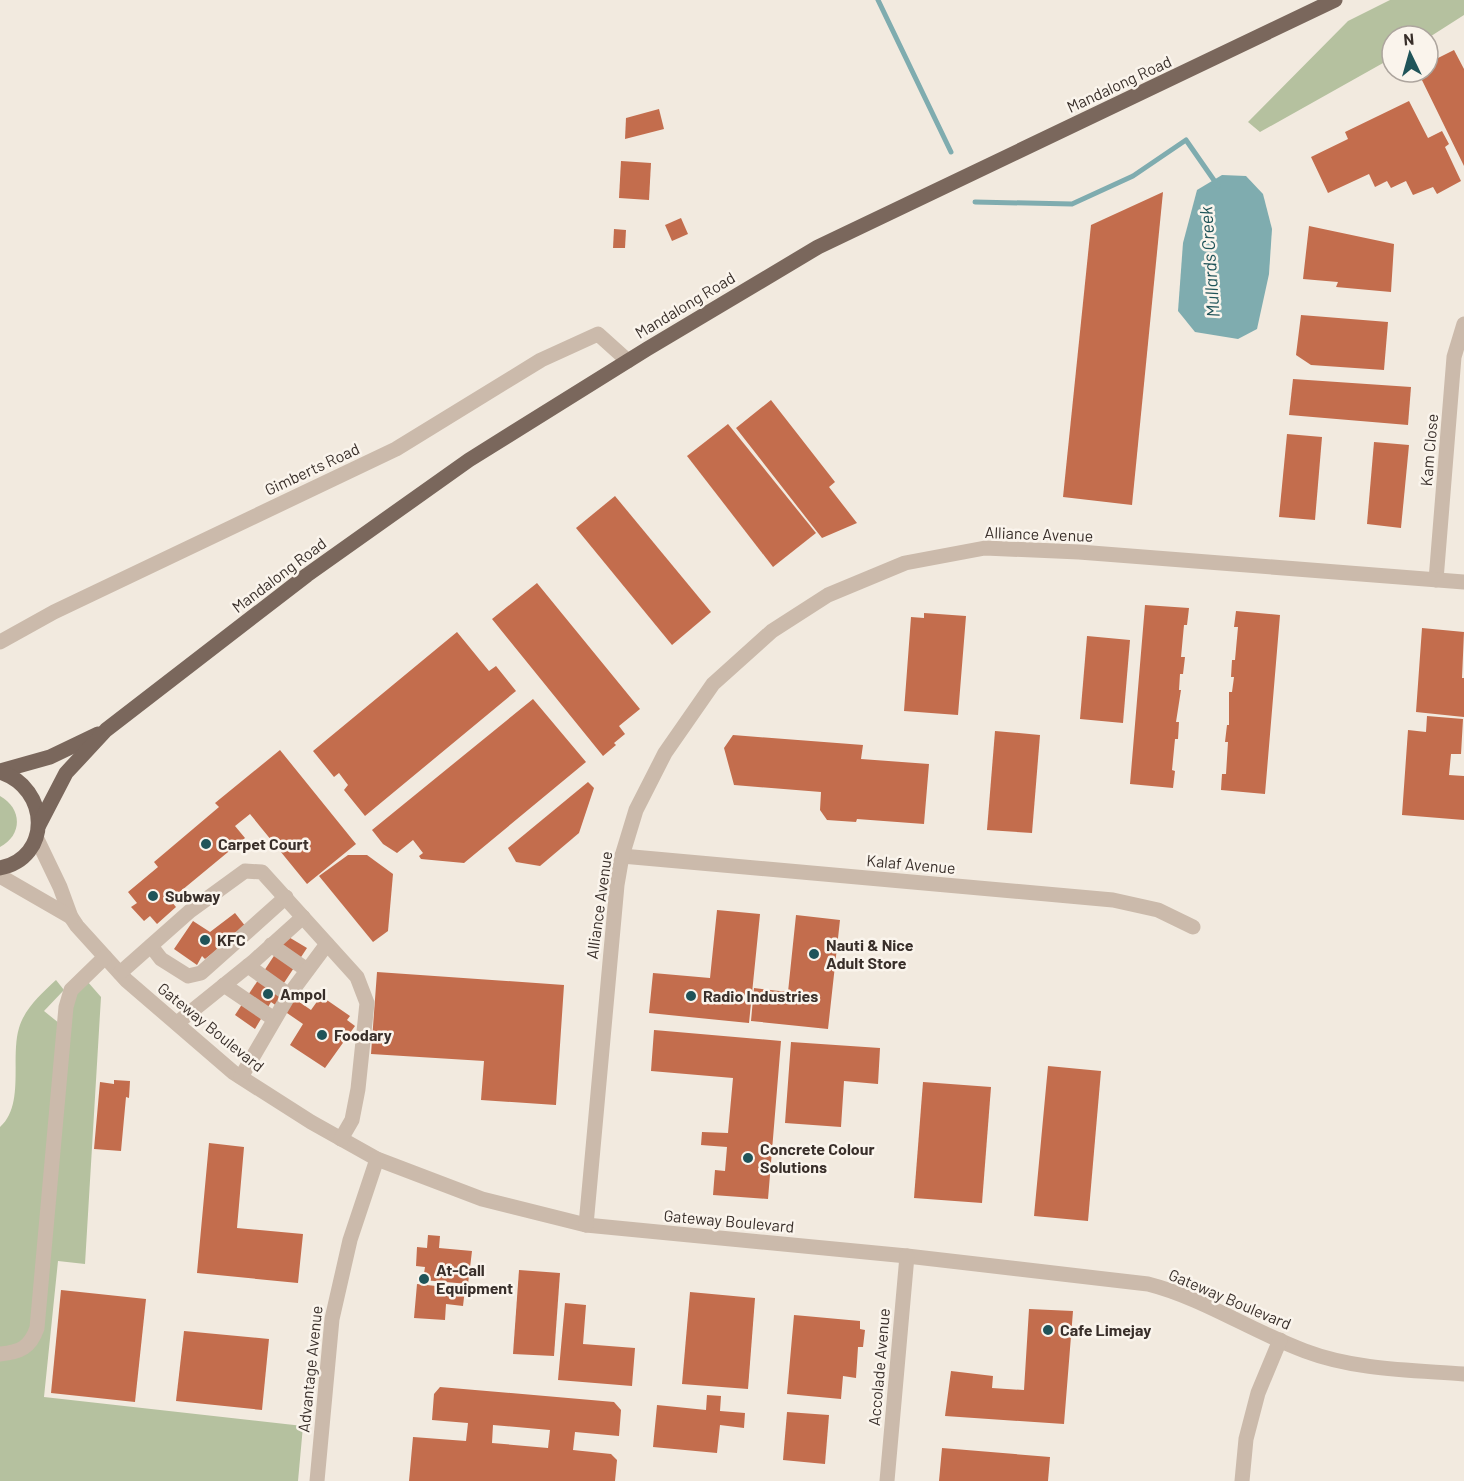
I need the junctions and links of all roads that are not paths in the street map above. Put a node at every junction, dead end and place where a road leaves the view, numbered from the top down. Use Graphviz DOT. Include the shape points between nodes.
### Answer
graph roads {
  1 [pos="1335,0"];
  2 [pos="1464,324"];
  3 [pos="628,361"];
  4 [pos="1436,580"];
  5 [pos="1464,582"];
  6 [pos="0,642"];
  7 [pos="106,730"];
  8 [pos="0,771"];
  9 [pos="37,831"];
  10 [pos="622,856"];
  11 [pos="0,868"];
  12 [pos="0,876"];
  13 [pos="286,897"];
  14 [pos="71,917"];
  15 [pos="303,917"];
  16 [pos="1193,927"];
  17 [pos="327,944"];
  18 [pos="272,945"];
  19 [pos="151,946"];
  20 [pos="105,957"];
  21 [pos="248,966"];
  22 [pos="307,970"];
  23 [pos="120,974"];
  24 [pos="224,985"];
  25 [pos="289,995"];
  26 [pos="274,1019"];
  27 [pos="177,1023"];
  28 [pos="241,1077"];
  29 [pos="341,1139"];
  30 [pos="377,1159"];
  31 [pos="586,1225"];
  32 [pos="907,1256"];
  33 [pos="1280,1340"];
  34 [pos="0,1354"];
  35 [pos="1464,1374"];
  36 [pos="317,1481"];
  37 [pos="887,1481"];
  38 [pos="1242,1481"];
  1 -- 3 [label="main road, Mandalong Road" via="818,247"];
  2 -- 4 [label="street, Kam Close" via="1455,357"];
  3 -- 6 [label="street, Gimberts Road" via="598,334 541,360 396,449 54,612"];
  3 -- 7 [label="main road, Mandalong Road" via="470,459 307,575"];
  4 -- 5 [label="street, Alliance Avenue"];
  4 -- 10 [label="street, Alliance Avenue" via="985,548 905,563 828,595 772,631 713,684 665,753 636,810"];
  7 -- 8 [label="main road, Mandalong Road" via="50,756"];
  7 -- 9 [label="main road, Mandalong Road" via="66,773"];
  8 -- 9 [label="main road" via="30,792 38,812"];
  9 -- 11 [label="main road, Mandalong Road" via="20,860"];
  9 -- 14 [label="street, Gateway Boulevard"];
  10 -- 16 [label="street, Kalaf Avenue" via="1113,900 1158,910"];
  10 -- 31 [label="street, Alliance Avenue"];
  12 -- 14 [label="street, Gateway Boulevard"];
  13 -- 15 [label="street"];
  13 -- 19 [label="street" via="262,872 245,871 190,911"];
  13 -- 19 [label="street" via="201,973 188,976 162,959"];
  14 -- 20 [label="street, Gateway Boulevard"];
  15 -- 17 [label="street"];
  15 -- 18 [label="street"];
  17 -- 22 [label="street"];
  17 -- 29 [label="street" via="357,977 367,1003 358,1089 352,1120"];
  18 -- 21 [label="street"];
  18 -- 22 [label="street"];
  19 -- 23 [label="street"];
  20 -- 23 [label="street, Gateway Boulevard"];
  20 -- 34 [label="street" via="71,990 66,1007 37,1328 33,1341 17,1352"];
  21 -- 24 [label="street"];
  21 -- 25 [label="street"];
  22 -- 25 [label="street"];
  23 -- 27 [label="street, Gateway Boulevard"];
  24 -- 26 [label="street"];
  24 -- 27 [label="street"];
  25 -- 26 [label="street"];
  26 -- 28 [label="street"];
  27 -- 28 [label="street, Gateway Boulevard"];
  28 -- 29 [label="street, Gateway Boulevard"];
  29 -- 30 [label="street, Gateway Boulevard"];
  30 -- 31 [label="street, Gateway Boulevard" via="482,1199"];
  30 -- 36 [label="street, Advantage Avenue" via="350,1240 332,1318"];
  31 -- 32 [label="street, Gateway Boulevard"];
  32 -- 33 [label="street, Gateway Boulevard" via="1148,1284 1173,1291"];
  32 -- 37 [label="street, Accolade Avenue"];
  33 -- 35 [label="street, Gateway Boulevard" via="1305,1352 1365,1367"];
  33 -- 38 [label="street" via="1258,1393 1246,1440"];
}
